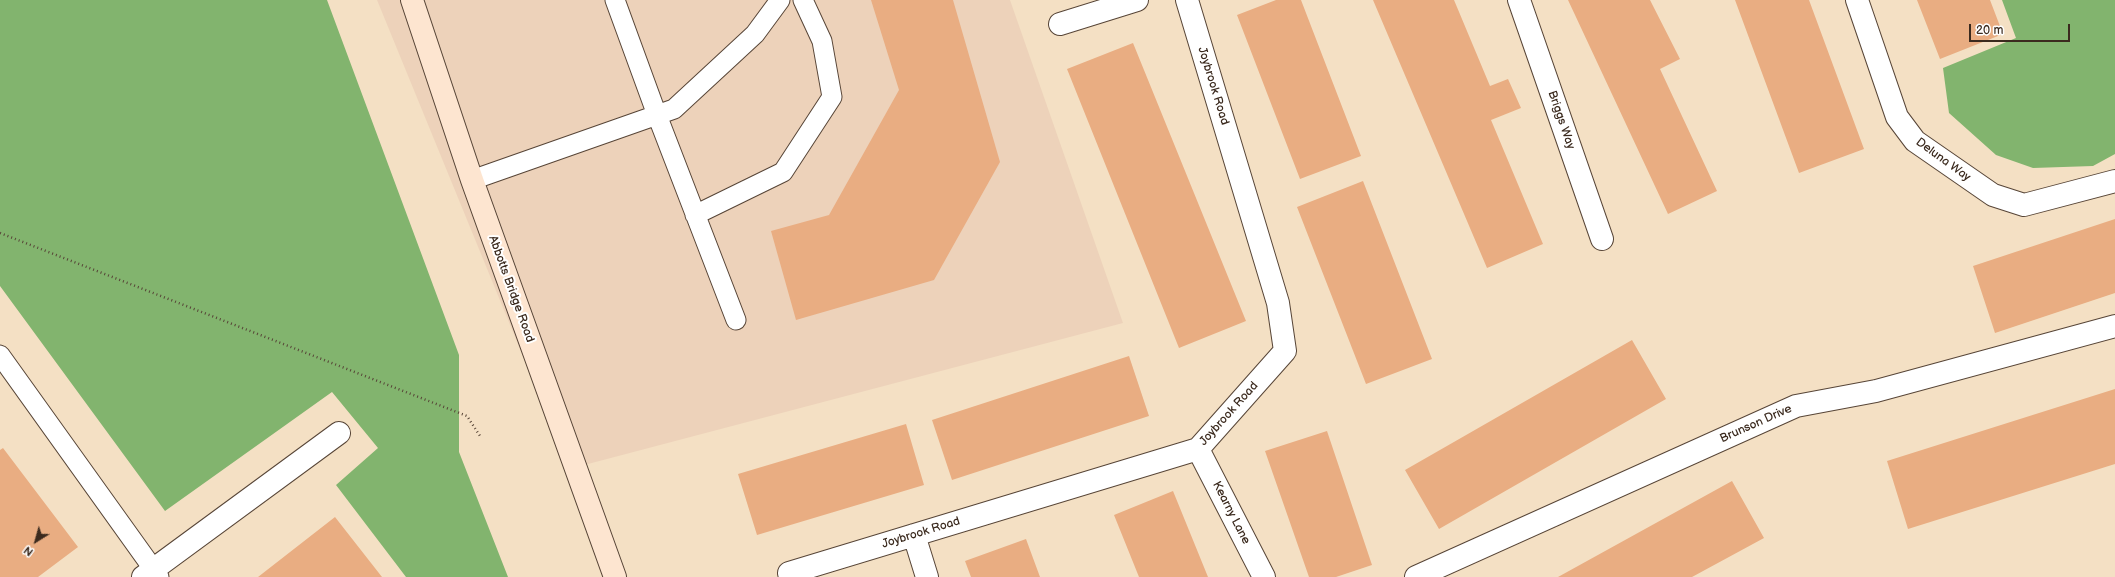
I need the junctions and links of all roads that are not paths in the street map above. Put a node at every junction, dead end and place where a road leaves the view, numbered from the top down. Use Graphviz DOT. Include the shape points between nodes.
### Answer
graph roads {
  1 [pos="412,0"];
  2 [pos="616,0"];
  3 [pos="780,0"];
  4 [pos="803,0"];
  5 [pos="1137,0"];
  6 [pos="1187,0"];
  7 [pos="1519,0"];
  8 [pos="1857,0"];
  9 [pos="1060,24"];
  10 [pos="657,115"];
  11 [pos="472,180"];
  12 [pos="2115,181"];
  13 [pos="695,215"];
  14 [pos="1602,240"];
  15 [pos="736,320"];
  16 [pos="2115,326"];
  17 [pos="0,354"];
  18 [pos="339,433"];
  19 [pos="1198,449"];
  20 [pos="914,535"];
  21 [pos="789,573"];
  22 [pos="152,574"];
  23 [pos="615,577"];
  24 [pos="927,577"];
  25 [pos="1264,577"];
  26 [pos="1416,577"];
  1 -- 11 [label="main road, Abbotts Bridge Road"];
  2 -- 10 [label="lane"];
  3 -- 10 [label="lane" via="755,34 674,109"];
  4 -- 13 [label="lane" via="822,41 832,97 783,172"];
  5 -- 9 [label="street"];
  6 -- 19 [label="street, Joybrook Road" via="1278,304 1285,351"];
  7 -- 14 [label="street, Briggs Way"];
  8 -- 12 [label="street, Deluna Way" via="1897,117 1915,141 1993,195 2024,205"];
  10 -- 11 [label="lane"];
  10 -- 13 [label="lane"];
  11 -- 23 [label="main road, Abbotts Bridge Road"];
  13 -- 15 [label="lane"];
  16 -- 26 [label="street, Brunson Drive" via="1876,391 1796,406"];
  17 -- 22 [label="lane"];
  18 -- 22 [label="street"];
  19 -- 20 [label="street, Joybrook Road"];
  19 -- 25 [label="street, Kearny Lane"];
  20 -- 21 [label="street, Joybrook Road"];
  20 -- 24 [label="street"];
}
